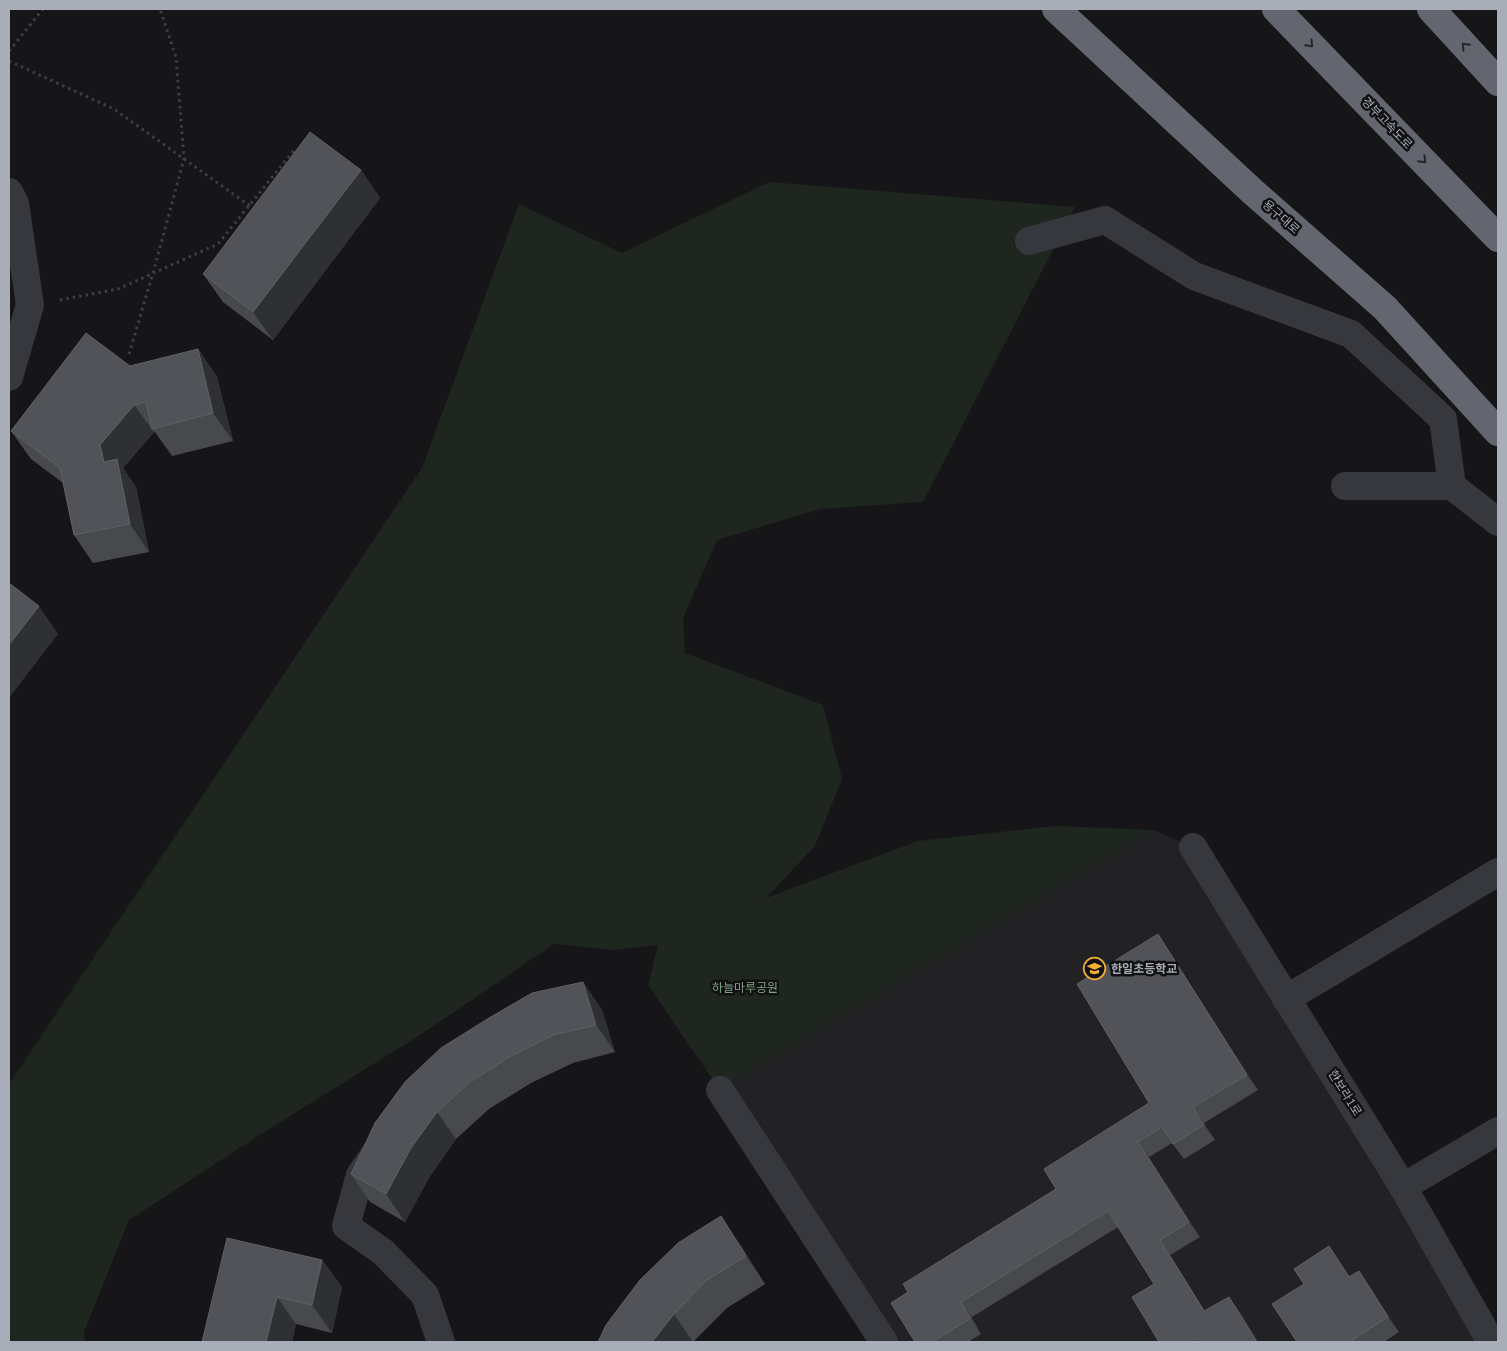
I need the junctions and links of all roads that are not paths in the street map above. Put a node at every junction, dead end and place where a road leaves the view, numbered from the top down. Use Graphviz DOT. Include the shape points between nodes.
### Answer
graph roads {
  1 [pos="1056,9"];
  2 [pos="1276,9"];
  3 [pos="1431,9"];
  4 [pos="1498,82"];
  5 [pos="9,192"];
  6 [pos="1498,238"];
  7 [pos="1029,241"];
  8 [pos="9,377"];
  9 [pos="1498,432"];
  10 [pos="1345,486"];
  11 [pos="1452,486"];
  12 [pos="1498,522"];
  13 [pos="1193,847"];
  14 [pos="1498,872"];
  15 [pos="1286,999"];
  16 [pos="720,1090"];
  17 [pos="391,1130"];
  18 [pos="1498,1131"];
  19 [pos="1403,1187"];
  20 [pos="441,1342"];
  21 [pos="884,1342"];
  22 [pos="1492,1342"];
  1 -- 9 [label="highway, 용구대로" via="1253,192 1385,308"];
  2 -- 6 [label="highway, 경부고속도로, one-way"];
  4 -- 3 [label="highway, one-way"];
  5 -- 8 [label="street" via="15,203 30,306"];
  7 -- 11 [label="street" via="1105,220 1194,276 1352,334 1443,419"];
  10 -- 11 [label="street"];
  11 -- 12 [label="street"];
  13 -- 15 [label="street, 한보라1로"];
  14 -- 15 [label="street"];
  15 -- 19 [label="street, 한보라1로"];
  16 -- 21 [label="street"];
  17 -- 20 [label="street" via="360,1175 346,1226 383,1252 425,1295"];
  18 -- 19 [label="street"];
  19 -- 22 [label="street, 한보라1로"];
}
